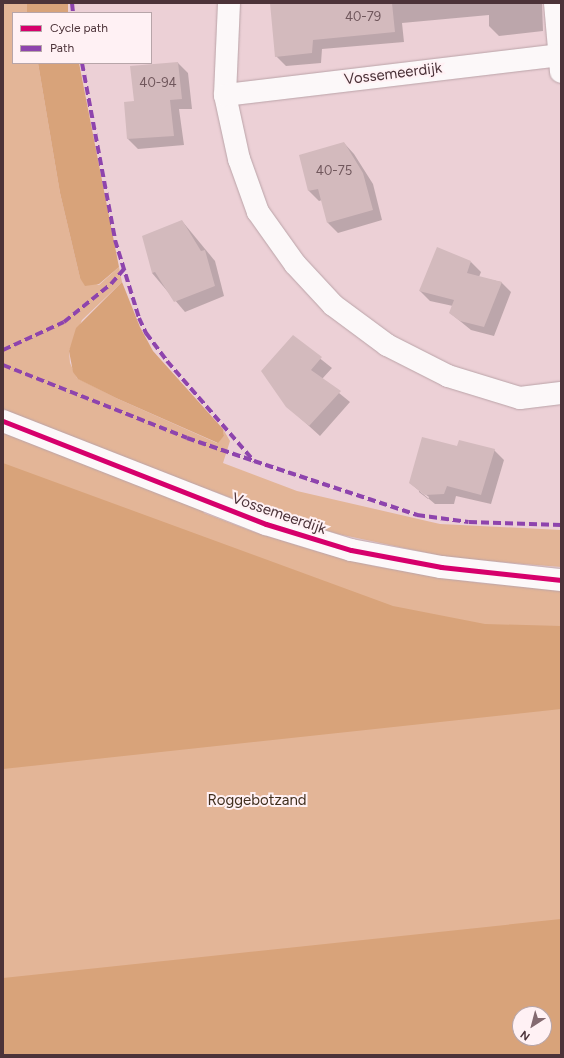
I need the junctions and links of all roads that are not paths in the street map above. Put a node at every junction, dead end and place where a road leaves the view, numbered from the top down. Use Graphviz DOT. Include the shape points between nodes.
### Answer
graph roads {
  1 [pos="229,3"];
  2 [pos="555,3"];
  3 [pos="560,61"];
  4 [pos="225,95"];
  5 [pos="561,393"];
  6 [pos="3,421"];
  7 [pos="561,580"];
  1 -- 4 [label="street"];
  2 -- 3 [label="street"];
  3 -- 4 [label="street, Vossemeerdijk"];
  4 -- 5 [label="street" via="239,159 258,212 295,264 333,305 387,345 448,376 520,398"];
  6 -- 7 [label="street, Vossemeerdijk" via="266,524 351,550 442,567"];
}
